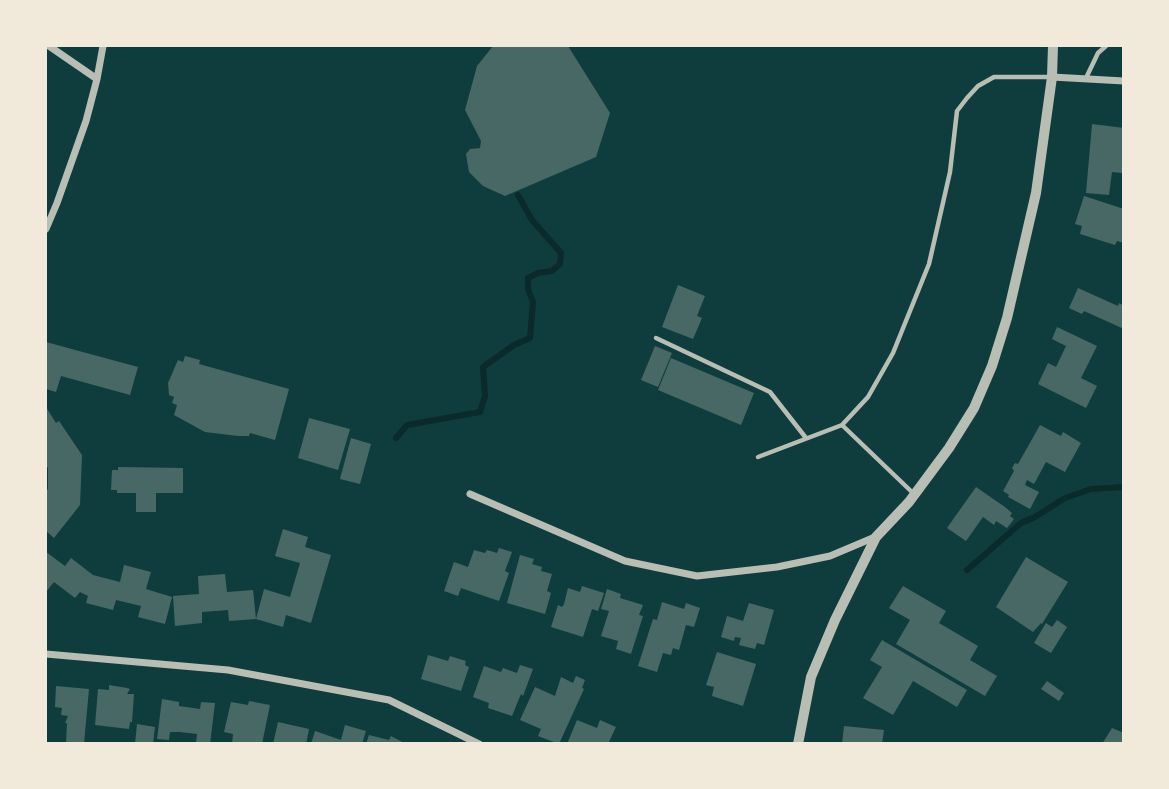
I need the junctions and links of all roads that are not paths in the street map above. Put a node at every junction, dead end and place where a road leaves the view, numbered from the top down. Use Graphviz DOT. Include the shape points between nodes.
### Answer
graph roads {
  1 [pos="49,46"];
  2 [pos="103,46"];
  3 [pos="1053,46"];
  4 [pos="1106,46"];
  5 [pos="1052,76"];
  6 [pos="1086,78"];
  7 [pos="97,79"];
  8 [pos="1124,80"];
  9 [pos="46,229"];
  10 [pos="656,338"];
  11 [pos="842,425"];
  12 [pos="806,439"];
  13 [pos="758,457"];
  14 [pos="470,494"];
  15 [pos="915,495"];
  16 [pos="876,537"];
  17 [pos="46,654"];
  18 [pos="479,744"];
  19 [pos="798,744"];
  1 -- 7 [label="street"];
  2 -- 7 [label="street"];
  3 -- 5 [label="street"];
  4 -- 6 [label="lane"];
  5 -- 6 [label="street"];
  5 -- 11 [label="lane" via="994,77 978,86 957,111 950,172 929,264 893,353 868,397"];
  5 -- 15 [label="street" via="1036,192 992,366 974,408"];
  6 -- 8 [label="street"];
  7 -- 9 [label="street"];
  10 -- 12 [label="lane" via="769,392"];
  11 -- 12 [label="lane"];
  11 -- 15 [label="lane"];
  12 -- 13 [label="lane"];
  14 -- 16 [label="street" via="625,561 697,576 830,556"];
  15 -- 16 [label="street"];
  16 -- 19 [label="street" via="811,677"];
  17 -- 18 [label="street" via="228,670 389,700"];
}
